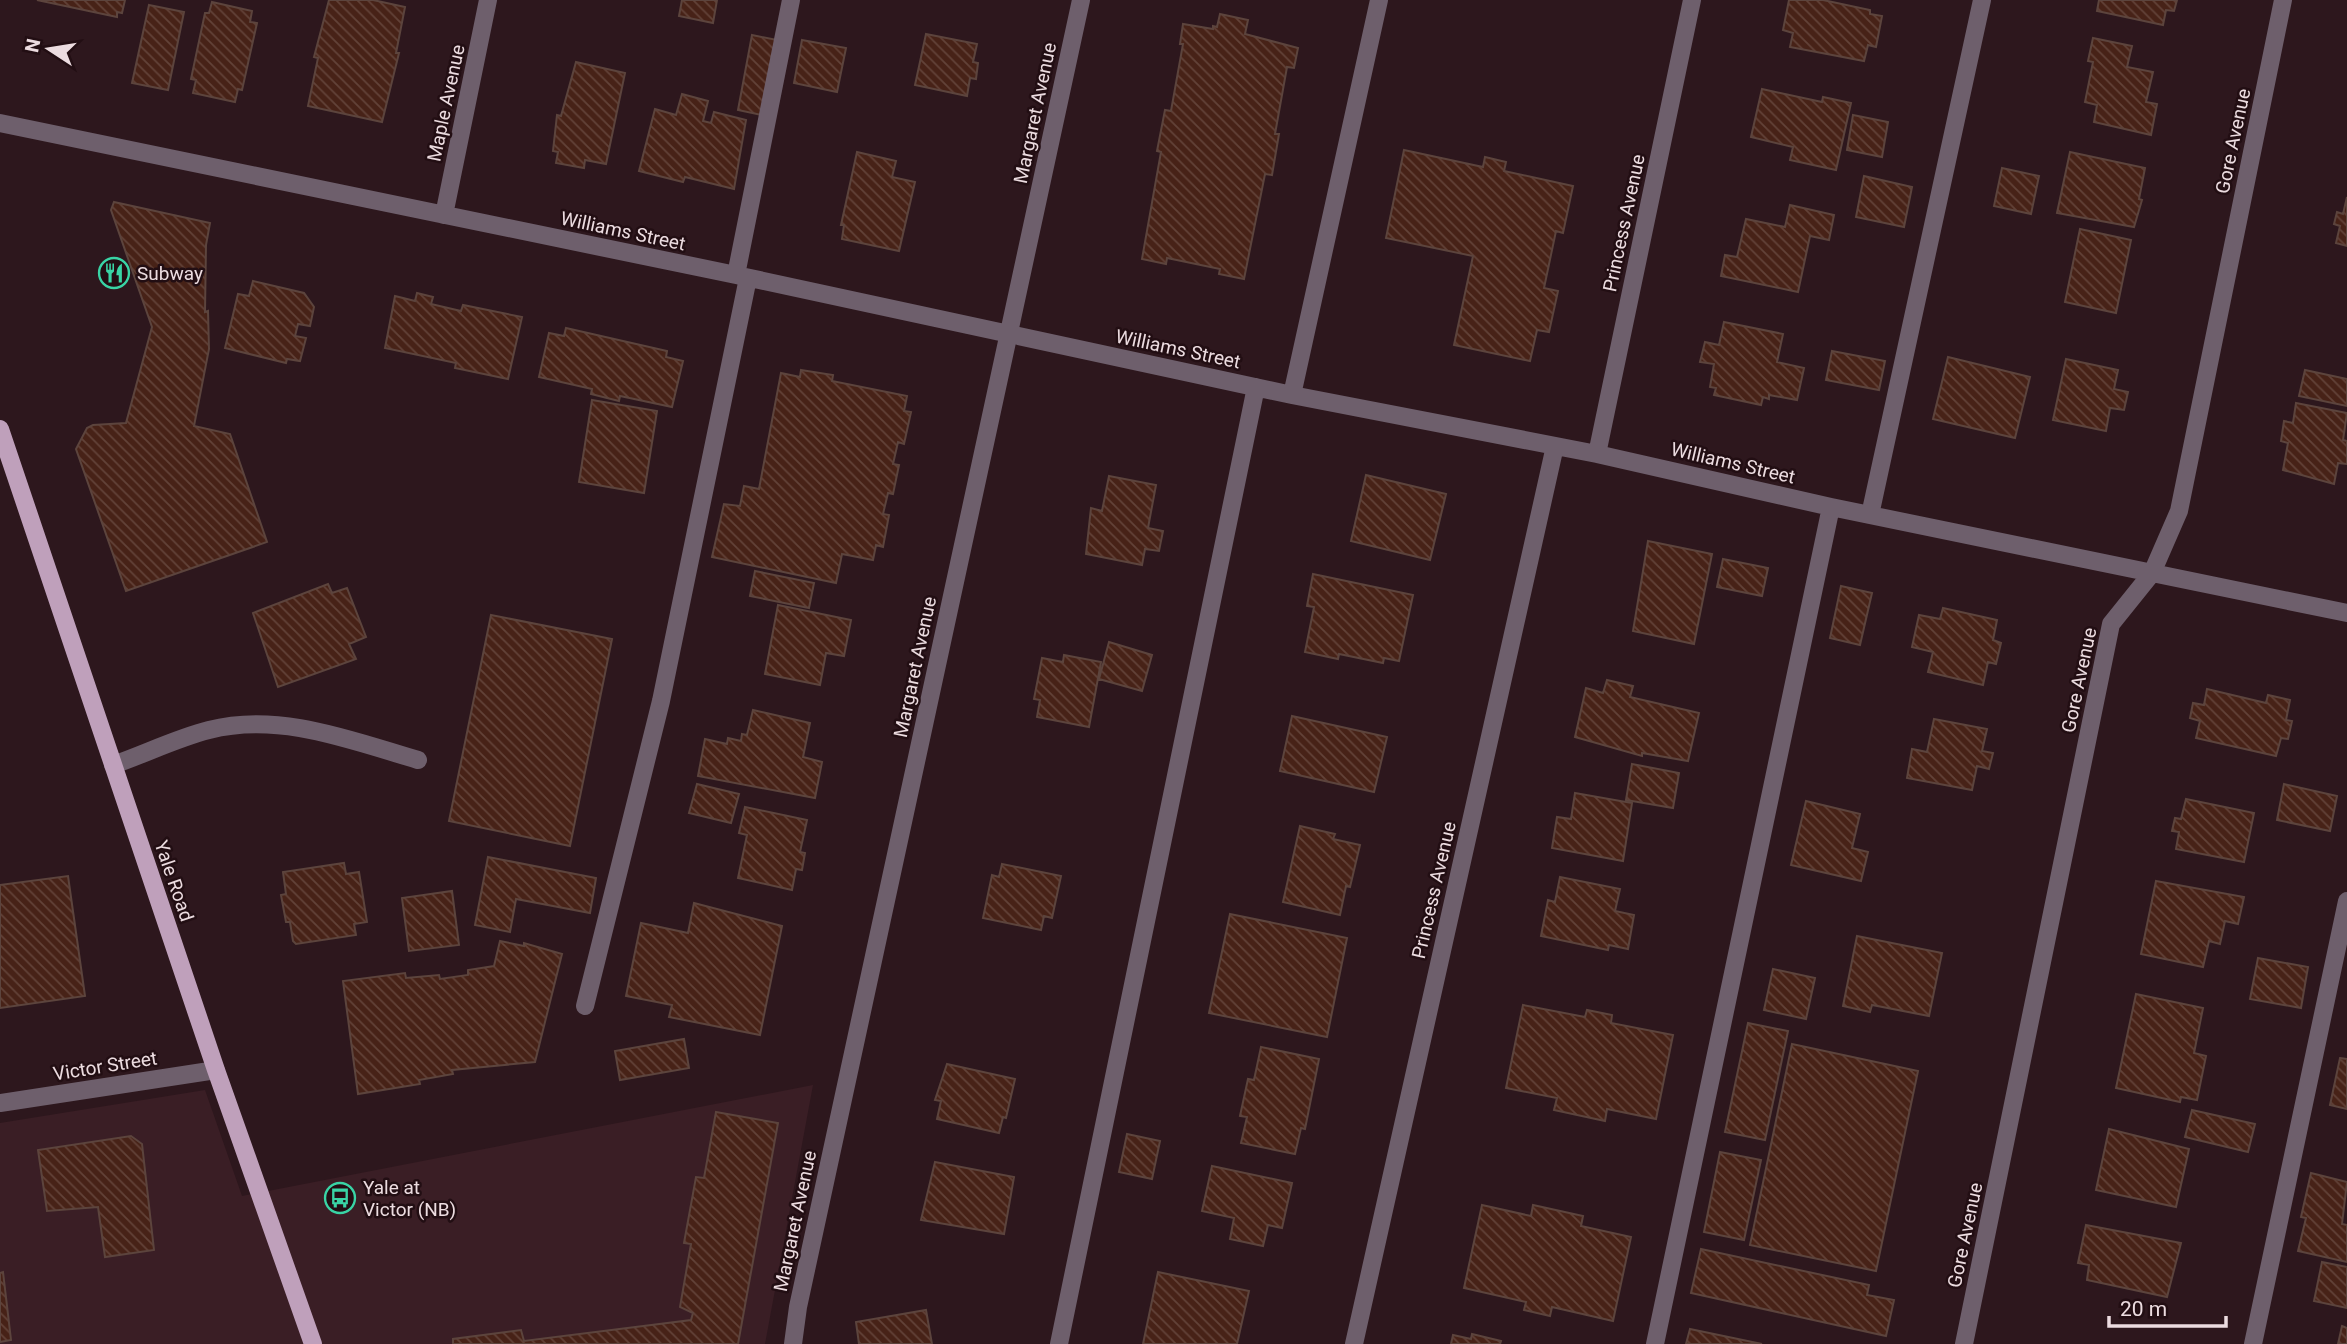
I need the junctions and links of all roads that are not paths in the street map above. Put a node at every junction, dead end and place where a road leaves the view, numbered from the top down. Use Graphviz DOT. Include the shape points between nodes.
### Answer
graph roads {
  1 [pos="488,0"];
  2 [pos="791,0"];
  3 [pos="1081,0"];
  4 [pos="1379,0"];
  5 [pos="1692,0"];
  6 [pos="1982,0"];
  7 [pos="2283,0"];
  8 [pos="0,123"];
  9 [pos="444,215"];
  10 [pos="742,277"];
  11 [pos="1009,334"];
  12 [pos="1256,387"];
  13 [pos="1292,396"];
  14 [pos="0,429"];
  15 [pos="1555,446"];
  16 [pos="1597,454"];
  17 [pos="1831,507"];
  18 [pos="1870,514"];
  19 [pos="2152,573"];
  20 [pos="2347,613"];
  21 [pos="418,760"];
  22 [pos="113,765"];
  23 [pos="2347,901"];
  24 [pos="585,1006"];
  25 [pos="216,1070"];
  26 [pos="0,1103"];
  27 [pos="313,1344"];
  28 [pos="793,1344"];
  29 [pos="1059,1344"];
  30 [pos="1354,1344"];
  31 [pos="1655,1344"];
  32 [pos="1965,1344"];
  33 [pos="2253,1344"];
  1 -- 9 [label="street, Maple Avenue"];
  2 -- 10 [label="street"];
  3 -- 11 [label="street, Margaret Avenue"];
  4 -- 13 [label="street"];
  5 -- 16 [label="street, Princess Avenue"];
  6 -- 18 [label="street"];
  7 -- 19 [label="street, Gore Avenue" via="2179,510"];
  8 -- 9 [label="street, Williams Street"];
  9 -- 10 [label="street, Williams Street"];
  10 -- 11 [label="street, Williams Street"];
  10 -- 24 [label="street" via="661,701"];
  11 -- 12 [label="street, Williams Street"];
  11 -- 28 [label="street, Margaret Avenue"];
  12 -- 13 [label="street, Williams Street"];
  12 -- 29 [label="street"];
  13 -- 15 [label="street, Williams Street"];
  14 -- 22 [label="main road, Yale Road"];
  15 -- 16 [label="street, Williams Street"];
  15 -- 30 [label="street, Princess Avenue"];
  16 -- 17 [label="street, Williams Street"];
  17 -- 18 [label="street, Williams Street"];
  17 -- 31 [label="street"];
  18 -- 19 [label="street, Williams Street"];
  19 -- 20 [label="street, Williams Street"];
  19 -- 32 [label="street, Gore Avenue" via="2112,624"];
  21 -- 22 [label="street" via="285,725 240,724 207,730"];
  22 -- 25 [label="main road, Yale Road"];
  23 -- 33 [label="street"];
  25 -- 26 [label="street, Victor Street"];
  25 -- 27 [label="main road, Yale Road"];
}
